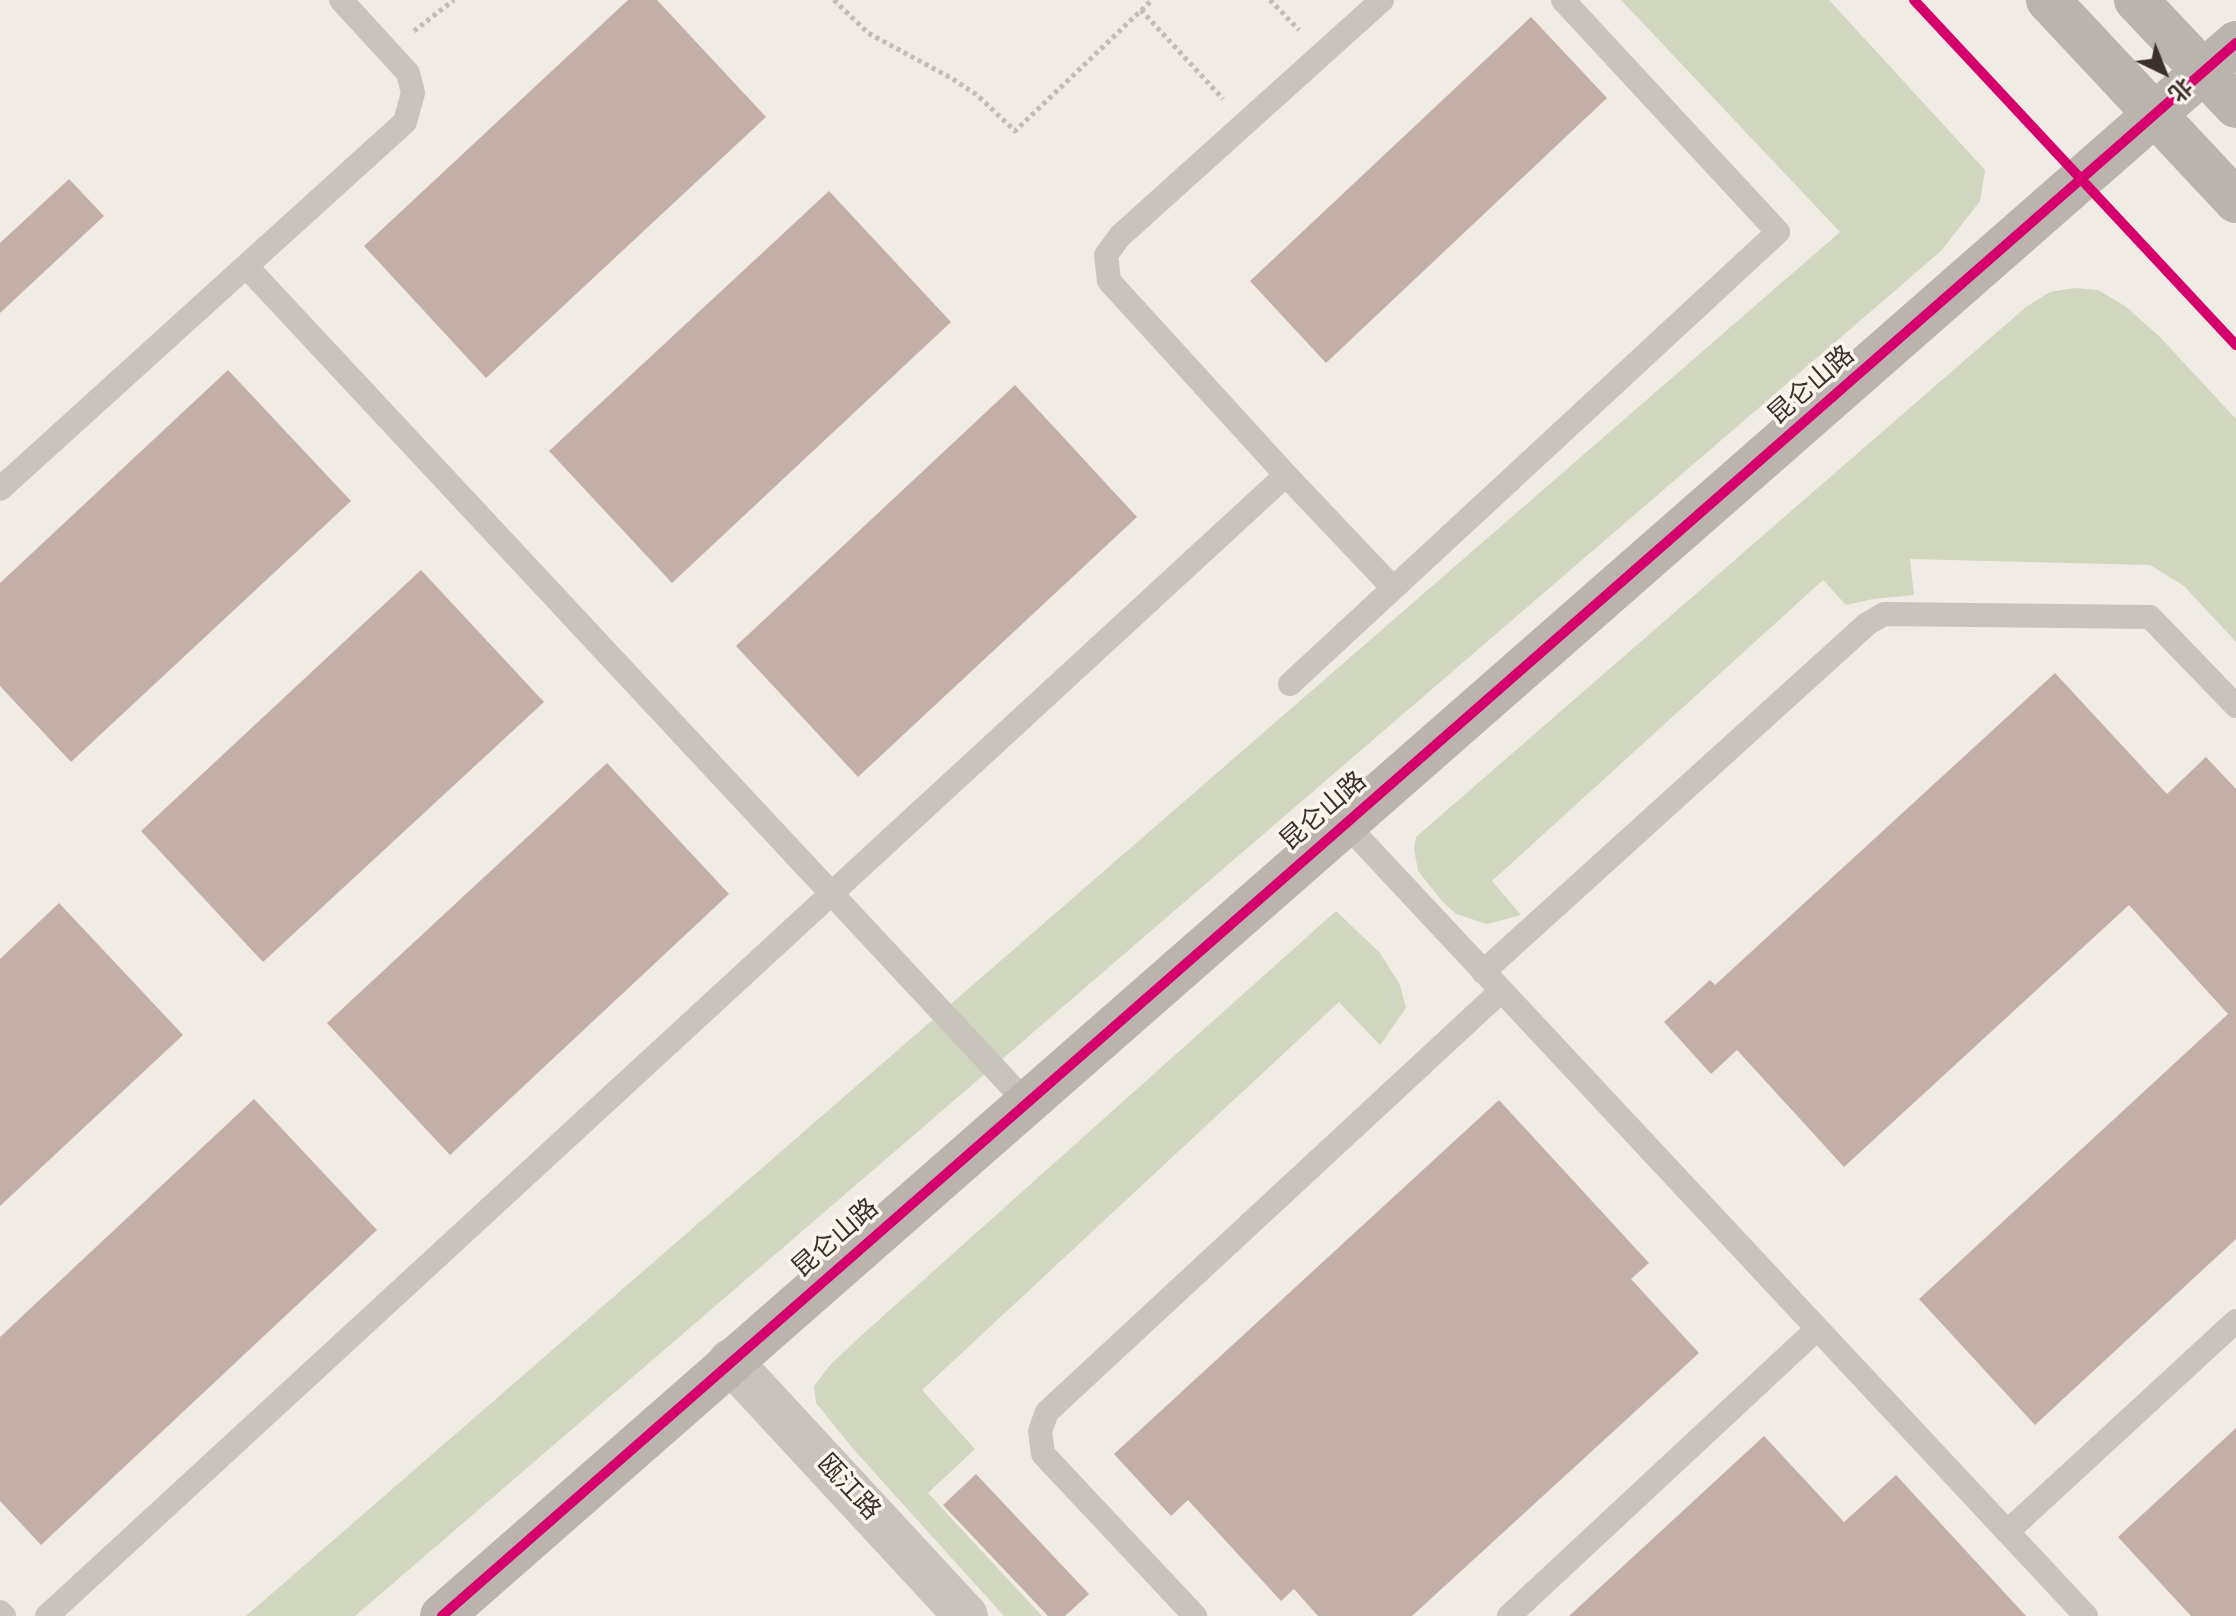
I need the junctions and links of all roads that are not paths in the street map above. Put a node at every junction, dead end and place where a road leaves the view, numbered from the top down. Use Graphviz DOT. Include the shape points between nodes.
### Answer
graph roads {
  1 [pos="341,0"];
  2 [pos="1382,0"];
  3 [pos="1563,0"];
  4 [pos="2048,0"];
  5 [pos="2136,0"];
  6 [pos="2236,43"];
  7 [pos="2204,71"];
  8 [pos="2236,106"];
  9 [pos="2156,114"];
  10 [pos="2236,201"];
  11 [pos="246,266"];
  12 [pos="1286,475"];
  13 [pos="0,489"];
  14 [pos="1393,588"];
  15 [pos="1290,684"];
  16 [pos="2236,706"];
  17 [pos="1345,823"];
  18 [pos="832,894"];
  19 [pos="1483,972"];
  20 [pos="1501,991"];
  21 [pos="1026,1102"];
  22 [pos="2236,1321"];
  23 [pos="1817,1329"];
  24 [pos="730,1361"];
  25 [pos="2007,1532"];
  26 [pos="47,1616"];
  27 [pos="442,1616"];
  28 [pos="966,1616"];
  29 [pos="1195,1616"];
  30 [pos="1509,1616"];
  31 [pos="2086,1616"];
  1 -- 11 [label="lane" via="408,73 413,93 405,122"];
  2 -- 12 [label="lane" via="1120,236 1106,255 1109,281"];
  3 -- 14 [label="lane" via="1778,232"];
  4 -- 9 [label="street"];
  5 -- 7 [label="street"];
  6 -- 7 [label="street, 昆仑山路"];
  7 -- 8 [label="street"];
  7 -- 9 [label="street, 昆仑山路"];
  9 -- 10 [label="street"];
  9 -- 17 [label="street, 昆仑山路"];
  11 -- 13 [label="lane"];
  11 -- 18 [label="lane"];
  12 -- 14 [label="lane"];
  12 -- 18 [label="lane"];
  14 -- 15 [label="lane"];
  16 -- 19 [label="lane" via="2150,617 1884,614"];
  17 -- 19 [label="lane"];
  17 -- 21 [label="street, 昆仑山路"];
  18 -- 21 [label="lane"];
  18 -- 26 [label="lane"];
  19 -- 20 [label="lane"];
  20 -- 23 [label="lane"];
  20 -- 29 [label="lane" via="1047,1412 1040,1431 1043,1454"];
  21 -- 24 [label="street, 昆仑山路"];
  22 -- 25 [label="lane"];
  23 -- 25 [label="lane"];
  23 -- 30 [label="lane"];
  24 -- 27 [label="street, 昆仑山路"];
  24 -- 28 [label="street, 瓯江路"];
  25 -- 31 [label="lane"];
}
